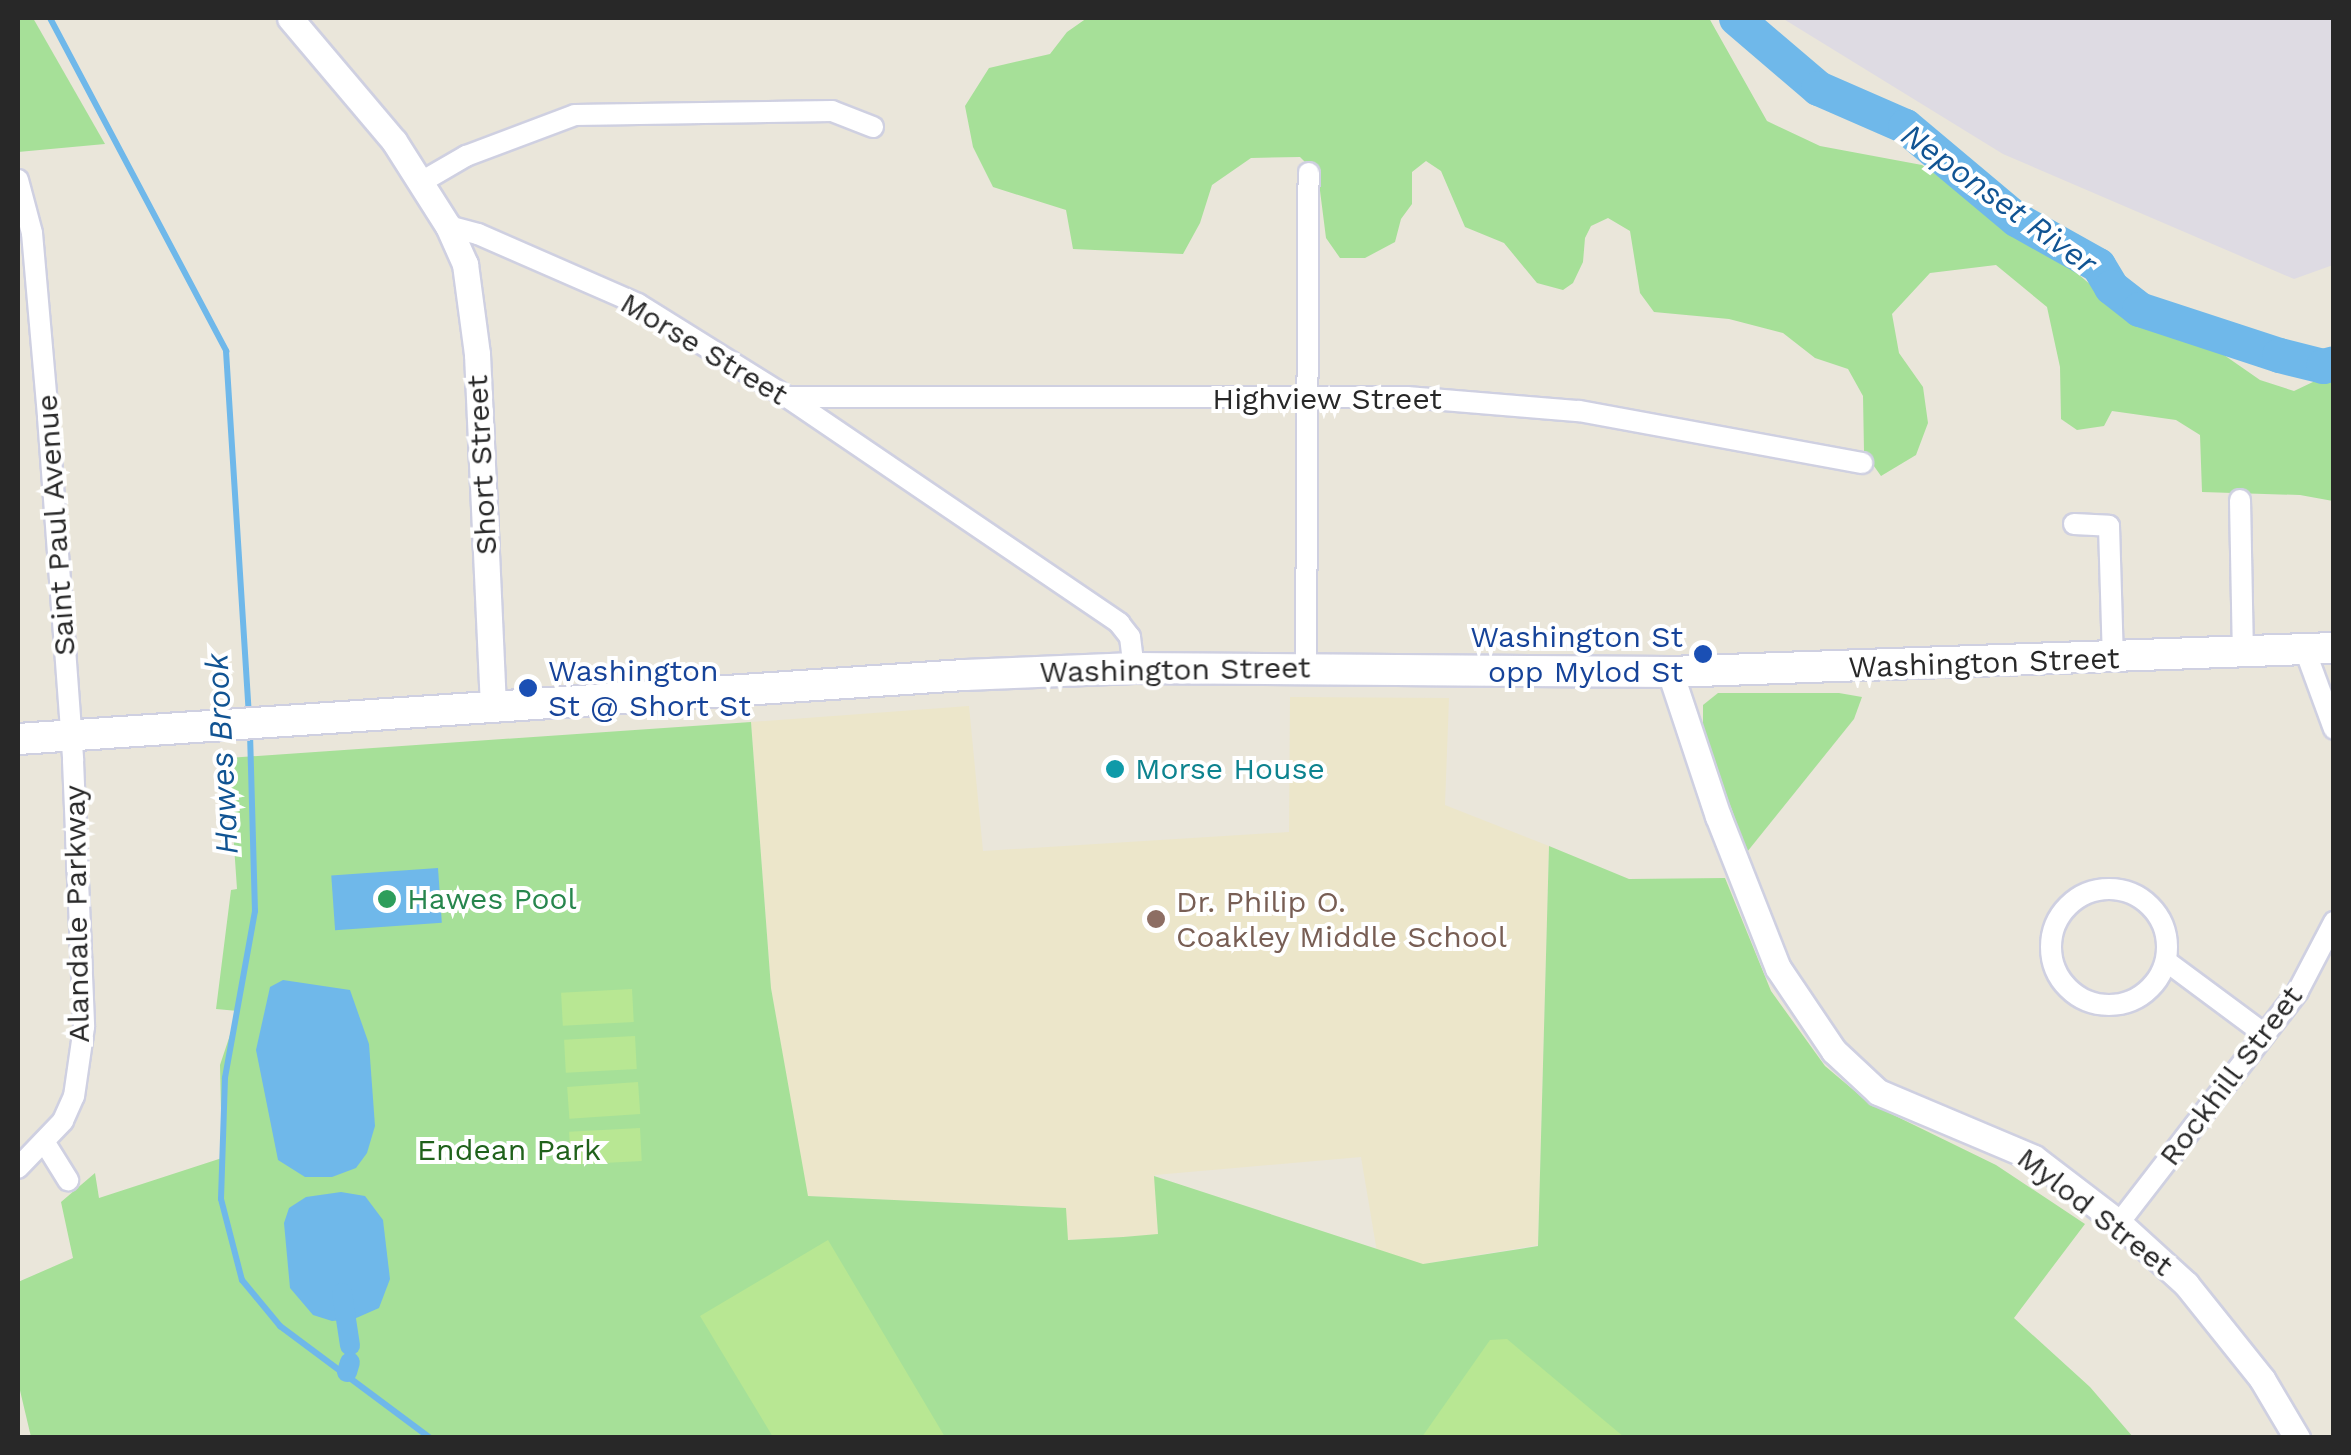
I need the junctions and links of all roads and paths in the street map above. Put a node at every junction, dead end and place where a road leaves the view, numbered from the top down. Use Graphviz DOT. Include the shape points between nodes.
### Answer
graph roads {
  1 [pos="290,18"];
  2 [pos="873,127"];
  3 [pos="1308,173"];
  4 [pos="423,182"];
  5 [pos="21,188"];
  6 [pos="448,226"];
  7 [pos="787,398"];
  8 [pos="1308,398"];
  9 [pos="1862,463"];
  10 [pos="2240,500"];
  11 [pos="2074,524"];
  12 [pos="2319,649"];
  13 [pos="2244,652"];
  14 [pos="2113,660"];
  15 [pos="1134,668"];
  16 [pos="1306,668"];
  17 [pos="1670,672"];
  18 [pos="493,709"];
  19 [pos="2334,729"];
  20 [pos="71,736"];
  21 [pos="18,739"];
  22 [pos="2334,922"];
  23 [pos="2166,961"];
  24 [pos="2262,1033"];
  25 [pos="45,1144"];
  26 [pos="18,1168"];
  27 [pos="68,1180"];
  28 [pos="2120,1223"];
  29 [pos="2298,1438"];
  1 -- 4 [label="street"];
  2 -- 4 [label="street" via="832,111 574,115 480,150"];
  3 -- 8 [label="street"];
  4 -- 6 [label="street"];
  5 -- 20 [label="street, Saint Paul Avenue" via="48,418"];
  6 -- 7 [label="street, Morse Street" via="638,304"];
  6 -- 18 [label="street, Short Street" via="473,302"];
  7 -- 8 [label="street, Highview Street"];
  7 -- 15 [label="street, Morse Street" via="1119,623 1130,637"];
  8 -- 9 [label="street, Highview Street" via="1560,408"];
  8 -- 16 [label="street"];
  10 -- 13 [label="street"];
  11 -- 14 [label="street" via="2108,526"];
  12 -- 13 [label="main road, Washington Street"];
  12 -- 19 [label="street" via="2320,684"];
  13 -- 14 [label="main road, Washington Street"];
  14 -- 17 [label="main road, Washington Street"];
  15 -- 16 [label="main road, Washington Street"];
  15 -- 18 [label="main road, Washington Street"];
  16 -- 17 [label="main road, Washington Street"];
  17 -- 28 [label="street, Mylod Street" via="1778,968 1834,1051 1878,1092 2034,1158"];
  18 -- 20 [label="main road, Washington Street"];
  20 -- 21 [label="main road, Washington Street"];
  20 -- 25 [label="street, Alandale Parkway" via="84,1027 74,1096"];
  22 -- 24 [label="street, Rockhill Street" via="2298,991"];
  23 -- 23 [label="street" via="2162,921 2134,893 2094,890 2068,906 2052,931 2054,968 2064,984 2094,1004 2131,1002 2159,978"];
  23 -- 24 [label="street"];
  24 -- 28 [label="street, Rockhill Street"];
  25 -- 26 [label="street, Alandale Parkway"];
  25 -- 27 [label="street"];
  28 -- 29 [label="street, Mylod Street" via="2186,1284 2262,1379"];
}
